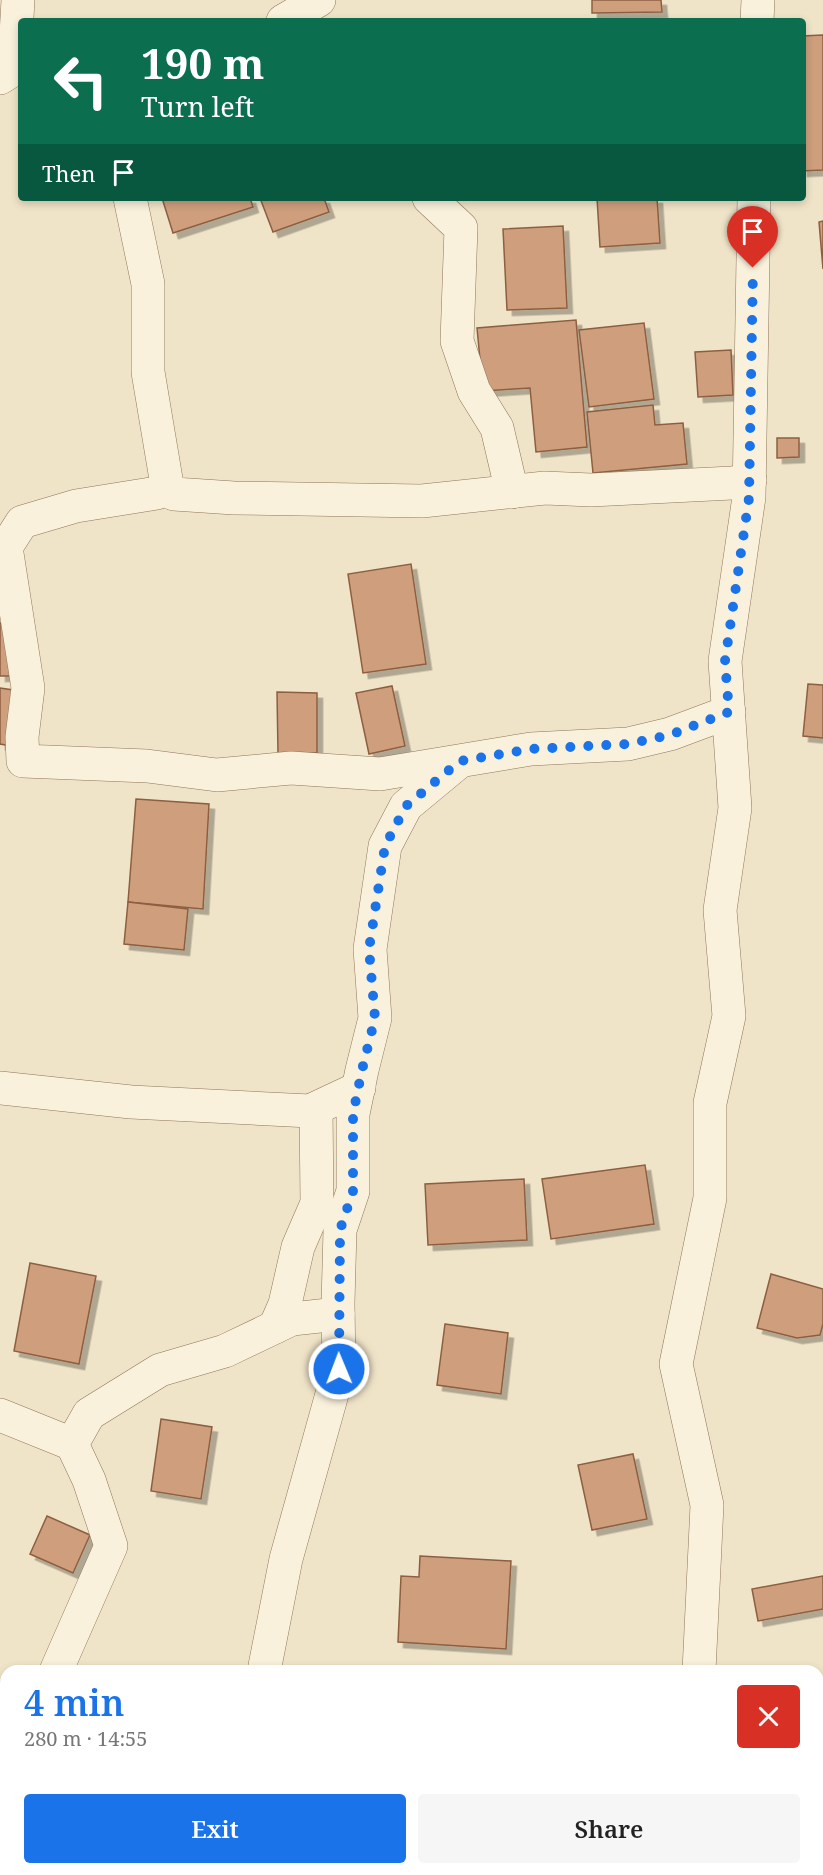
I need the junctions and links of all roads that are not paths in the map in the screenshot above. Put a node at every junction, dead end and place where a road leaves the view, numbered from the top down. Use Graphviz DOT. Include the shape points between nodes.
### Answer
graph roads {
  1 [pos="18,0"];
  2 [pos="319,0"];
  3 [pos="758,0"];
  4 [pos="288,18"];
  5 [pos="757,18"];
  6 [pos="12,74"];
  7 [pos="131,201"];
  8 [pos="432,201"];
  9 [pos="754,201"];
  10 [pos="750,480"];
  11 [pos="167,485"];
  12 [pos="512,492"];
  13 [pos="729,712"];
  14 [pos="460,761"];
  15 [pos="0,1088"];
  16 [pos="358,1088"];
  17 [pos="316,1109"];
  18 [pos="338,1314"];
  19 [pos="275,1327"];
  20 [pos="0,1415"];
  21 [pos="72,1444"];
  22 [pos="59,1665"];
  23 [pos="265,1665"];
  24 [pos="699,1665"];
  1 -- 6 [label="street"];
  2 -- 4 [label="street"];
  3 -- 5 [label="street"];
  7 -- 11 [label="street" via="148,284 148,372"];
  8 -- 12 [label="street" via="461,228 457,341 474,391 497,428"];
  9 -- 10 [label="street"];
  10 -- 12 [label="street"];
  10 -- 13 [label="street" via="725,661"];
  11 -- 12 [label="street" via="174,495 267,499 422,501"];
  11 -- 14 [label="street" via="157,493 76,506 22,522 6,547 27,688 22,761 147,766 217,775 291,768 380,774"];
  13 -- 14 [label="street" via="670,735 628,744 531,749"];
  13 -- 24 [label="street" via="735,808 720,910 729,1016 710,1103 710,1198 676,1364 707,1505"];
  14 -- 16 [label="street" via="406,806 385,846 369,949 375,1018"];
  15 -- 17 [label="street" via="131,1102 310,1112"];
  16 -- 17 [label="street"];
  16 -- 18 [label="street" via="353,1114 353,1191 340,1230"];
  17 -- 19 [label="street" via="317,1203 297,1247 285,1304"];
  18 -- 19 [label="street" via="292,1319"];
  18 -- 23 [label="street" via="339,1369 286,1559"];
  19 -- 21 [label="street" via="225,1350 160,1370 89,1414"];
  20 -- 21 [label="street"];
  21 -- 22 [label="street" via="89,1480 111,1546"];
}
